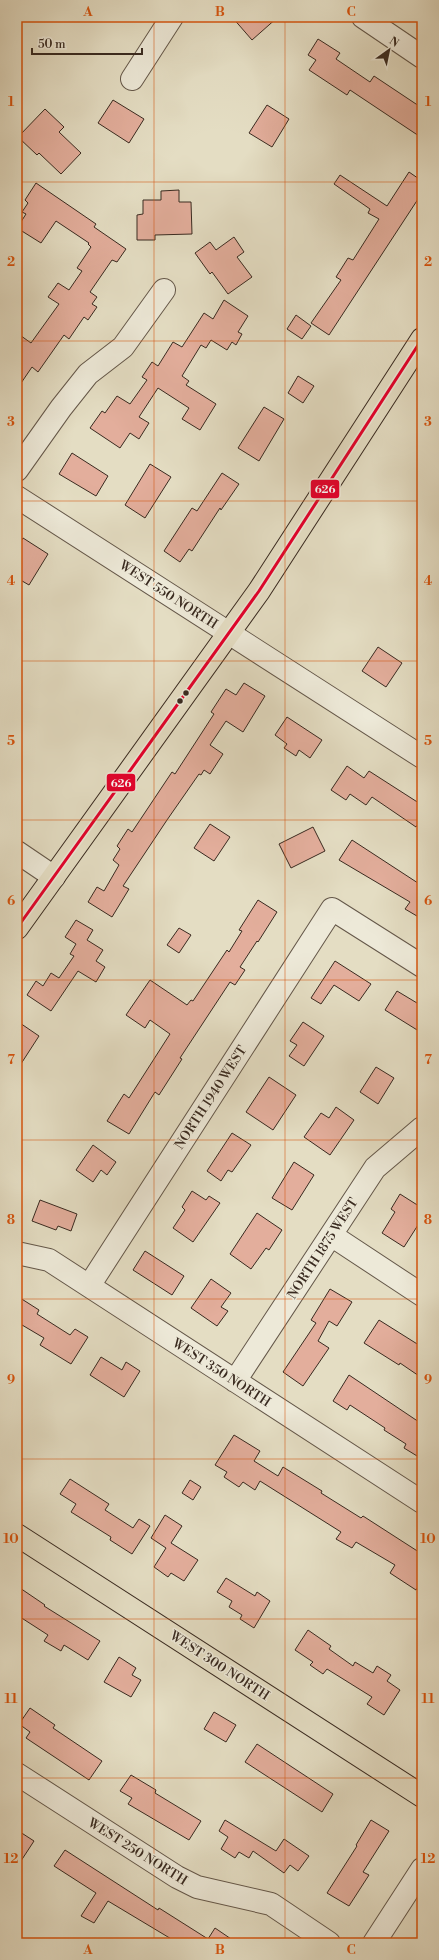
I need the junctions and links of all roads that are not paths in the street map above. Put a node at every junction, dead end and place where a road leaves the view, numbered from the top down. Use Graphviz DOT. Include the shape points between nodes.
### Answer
graph roads {
  1 [pos="172,17"];
  2 [pos="363,17"];
  3 [pos="422,57"];
  4 [pos="132,79"];
  5 [pos="164,290"];
  6 [pos="422,339"];
  7 [pos="17,470"];
  8 [pos="17,497"];
  9 [pos="228,633"];
  10 [pos="422,757"];
  11 [pos="17,852"];
  12 [pos="54,877"];
  13 [pos="17,928"];
  14 [pos="422,966"];
  15 [pos="422,1128"];
  16 [pos="331,1235"];
  17 [pos="17,1253"];
  18 [pos="89,1286"];
  19 [pos="422,1295"];
  20 [pos="236,1381"];
  21 [pos="422,1502"];
  22 [pos="17,1535"];
  23 [pos="17,1774"];
  24 [pos="422,1796"];
  25 [pos="422,1869"];
  26 [pos="329,1943"];
  27 [pos="374,1943"];
  1 -- 4 [label="street"];
  2 -- 3 [label="street"];
  5 -- 7 [label="street" via="123,347 88,374"];
  6 -- 9 [label="main road" via="259,591"];
  8 -- 9 [label="street, WEST 550 NORTH"];
  9 -- 10 [label="street, WEST 550 NORTH"];
  9 -- 12 [label="main road"];
  11 -- 12 [label="street"];
  12 -- 13 [label="main road"];
  14 -- 18 [label="street, NORTH 1940 WEST" via="332,909"];
  15 -- 16 [label="street, NORTH 1875 WEST" via="375,1168"];
  16 -- 19 [label="street"];
  16 -- 20 [label="street, NORTH 1875 WEST"];
  17 -- 18 [label="street, WEST 350 NORTH" via="49,1260"];
  18 -- 20 [label="street, WEST 350 NORTH"];
  20 -- 21 [label="street, WEST 350 NORTH"];
  22 -- 24 [label="main road, WEST 300 NORTH"];
  23 -- 26 [label="street, WEST 250 NORTH" via="177,1877 197,1887 271,1904"];
  25 -- 27 [label="street"];
}
